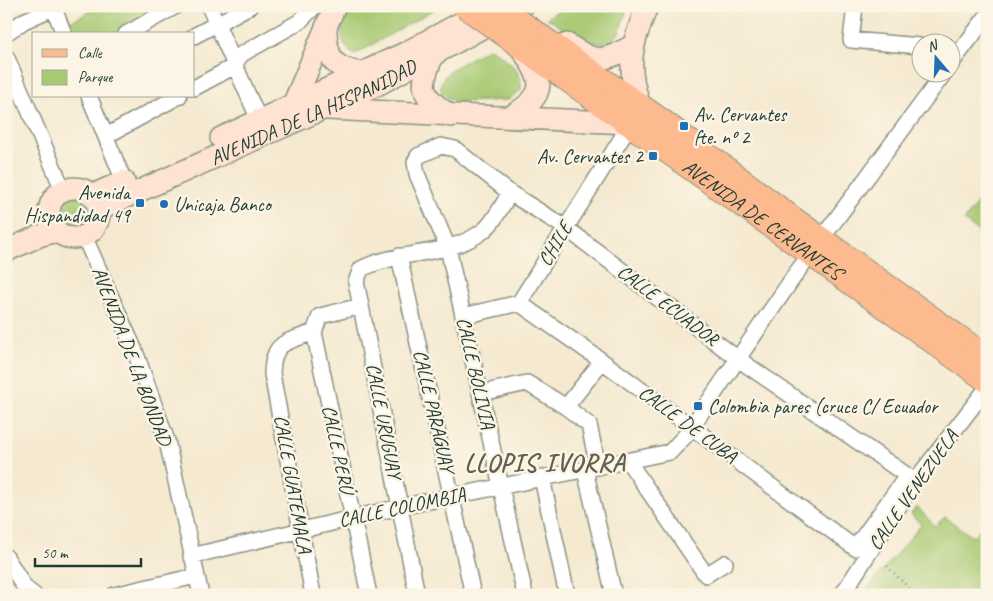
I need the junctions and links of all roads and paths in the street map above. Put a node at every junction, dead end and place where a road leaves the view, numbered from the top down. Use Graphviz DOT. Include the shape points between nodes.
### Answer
graph roads {
  1 [pos="176,6"];
  2 [pos="208,6"];
  3 [pos="250,6"];
  4 [pos="315,6"];
  5 [pos="335,6"];
  6 [pos="465,6"];
  7 [pos="490,6"];
  8 [pos="497,6"];
  9 [pos="522,6"];
  10 [pos="647,6"];
  11 [pos="855,6"];
  12 [pos="54,7"];
  13 [pos="987,16"];
  14 [pos="24,21"];
  15 [pos="6,22"];
  16 [pos="216,24"];
  17 [pos="326,31"];
  18 [pos="63,32"];
  19 [pos="130,32"];
  20 [pos="6,33"];
  21 [pos="195,35"];
  22 [pos="533,40"];
  23 [pos="910,45"];
  24 [pos="960,45"];
  25 [pos="632,46"];
  26 [pos="6,56"];
  27 [pos="433,56"];
  28 [pos="234,64"];
  29 [pos="363,73"];
  30 [pos="938,82"];
  31 [pos="195,87"];
  32 [pos="90,98"];
  33 [pos="175,98"];
  34 [pos="293,105"];
  35 [pos="324,108"];
  36 [pos="451,116"];
  37 [pos="510,117"];
  38 [pos="260,120"];
  39 [pos="631,122"];
  40 [pos="106,136"];
  41 [pos="418,156"];
  42 [pos="124,181"];
  43 [pos="63,190"];
  44 [pos="510,193"];
  45 [pos="96,202"];
  46 [pos="53,225"];
  47 [pos="566,228"];
  48 [pos="84,236"];
  49 [pos="6,237"];
  50 [pos="448,248"];
  51 [pos="816,248"];
  52 [pos="6,251"];
  53 [pos="399,256"];
  54 [pos="519,304"];
  55 [pos="361,306"];
  56 [pos="463,316"];
  57 [pos="314,332"];
  58 [pos="987,358"];
  59 [pos="738,359"];
  60 [pos="602,361"];
  61 [pos="987,380"];
  62 [pos="987,388"];
  63 [pos="481,393"];
  64 [pos="566,407"];
  65 [pos="692,426"];
  66 [pos="628,461"];
  67 [pos="591,469"];
  68 [pos="542,478"];
  69 [pos="911,479"];
  70 [pos="502,486"];
  71 [pos="452,496"];
  72 [pos="400,507"];
  73 [pos="352,518"];
  74 [pos="300,529"];
  75 [pos="983,537"];
  76 [pos="987,542"];
  77 [pos="192,556"];
  78 [pos="6,557"];
  79 [pos="725,563"];
  80 [pos="888,566"];
  81 [pos="196,576"];
  82 [pos="34,595"];
  83 [pos="114,595"];
  84 [pos="201,595"];
  85 [pos="313,595"];
  86 [pos="369,595"];
  87 [pos="417,595"];
  88 [pos="473,595"];
  89 [pos="525,595"];
  90 [pos="567,595"];
  91 [pos="614,595"];
  92 [pos="842,595"];
  93 [pos="916,595"];
  1 -- 19 [label="street"];
  2 -- 16 [label="street"];
  3 -- 16 [label="street"];
  4 -- 28 [label="street" via="299,22 242,54"];
  5 -- 17 [label="main road"];
  6 -- 22 [label="main road, AVENIDA DE CERVANTES, bridge"];
  7 -- 29 [label="main road, AVENIDA DE LA HISPANIDAD"];
  8 -- 22 [label="main road, AVENIDA DE CERVANTES, bridge"];
  9 -- 27 [label="main road, AVENIDA DE LA HISPANIDAD"];
  10 -- 25 [label="main road"];
  11 -- 23 [label="street" via="851,40"];
  12 -- 14 [label="street"];
  12 -- 18 [label="street"];
  13 -- 24 [label="street"];
  14 -- 15 [label="street"];
  14 -- 20 [label="street"];
  16 -- 21 [label="street"];
  16 -- 28 [label="street"];
  17 -- 29 [label="main road" via="329,54 337,65"];
  17 -- 34 [label="main road"];
  22 -- 25 [label="main road" via="564,42 587,57 601,59"];
  22 -- 37 [label="main road" via="538,93 530,104"];
  22 -- 39 [label="main road, AVENIDA DE CERVANTES"];
  25 -- 39 [label="main road"];
  26 -- 43 [label="street"];
  27 -- 35 [label="main road, AVENIDA DE LA HISPANIDAD"];
  27 -- 36 [label="main road" via="425,74 423,90 429,101"];
  28 -- 31 [label="street"];
  28 -- 38 [label="street"];
  29 -- 34 [label="main road, AVENIDA DE LA HISPANIDAD"];
  30 -- 51 [label="street, CALLE COLOMBIA"];
  32 -- 40 [label="street"];
  33 -- 40 [label="street"];
  34 -- 38 [label="main road, AVENIDA DE LA HISPANIDAD"];
  35 -- 36 [label="main road"];
  35 -- 45 [label="main road, AVENIDA DE LA HISPANIDAD"];
  36 -- 37 [label="main road"];
  37 -- 39 [label="main road"];
  38 -- 42 [label="main road, AVENIDA DE LA HISPANIDAD"];
  39 -- 47 [label="street, CHILE"];
  39 -- 51 [label="main road, AVENIDA DE CERVANTES"];
  40 -- 42 [label="street"];
  41 -- 44 [label="street, CALLE ECUADOR" via="441,146 455,149"];
  41 -- 50 [label="street, CALLE BOLIVIA" via="415,162 417,174"];
  42 -- 45 [label="main road, AVENIDA DE LA HISPANIDAD"];
  43 -- 45 [label="main road" via="81,188"];
  43 -- 46 [label="main road" via="50,204"];
  44 -- 47 [label="street, CALLE ECUADOR"];
  44 -- 50 [label="street" via="484,231"];
  45 -- 48 [label="main road" via="96,224"];
  46 -- 48 [label="main road" via="68,237"];
  46 -- 49 [label="main road"];
  46 -- 52 [label="main road" via="39,236"];
  47 -- 54 [label="street, CHILE"];
  47 -- 59 [label="street, CALLE ECUADOR"];
  48 -- 77 [label="street, AVENIDA DE LA BONDAD" via="135,351 167,440"];
  50 -- 53 [label="street"];
  50 -- 56 [label="street, CALLE BOLIVIA"];
  51 -- 58 [label="main road, AVENIDA DE CERVANTES"];
  51 -- 59 [label="street, CALLE COLOMBIA"];
  51 -- 61 [label="main road, AVENIDA DE CERVANTES"];
  53 -- 55 [label="street, CALLE URUGUAY" via="361,269 356,282"];
  53 -- 71 [label="street, CALLE PARAGUAY"];
  54 -- 56 [label="street"];
  54 -- 60 [label="street, CALLE DE CUBA"];
  55 -- 57 [label="street" via="320,316"];
  55 -- 72 [label="street, CALLE URUGUAY"];
  56 -- 63 [label="street, CALLE BOLIVIA"];
  57 -- 73 [label="street, CALLE PERÚ"];
  57 -- 74 [label="street, CALLE GUATEMALA" via="281,345 273,356 272,374"];
  59 -- 65 [label="street, CALLE COLOMBIA"];
  59 -- 69 [label="street, CALLE ECUADOR"];
  60 -- 64 [label="street"];
  60 -- 65 [label="street, CALLE DE CUBA"];
  62 -- 69 [label="street, CALLE VENEZUELA"];
  63 -- 64 [label="street" via="527,383"];
  63 -- 70 [label="street, CALLE BOLIVIA"];
  64 -- 67 [label="street" via="589,425"];
  65 -- 66 [label="street, CALLE COLOMBIA" via="670,452"];
  65 -- 69 [label="street, CALLE DE CUBA" via="856,548"];
  66 -- 67 [label="street, CALLE COLOMBIA"];
  66 -- 79 [label="street" via="706,575"];
  67 -- 68 [label="street, CALLE COLOMBIA"];
  67 -- 91 [label="street"];
  68 -- 70 [label="street, CALLE COLOMBIA"];
  68 -- 90 [label="street"];
  69 -- 92 [label="street, CALLE VENEZUELA"];
  70 -- 71 [label="street, CALLE COLOMBIA"];
  70 -- 89 [label="street, CALLE BOLIVIA"];
  71 -- 72 [label="street, CALLE COLOMBIA"];
  71 -- 88 [label="street, CALLE PARAGUAY"];
  72 -- 73 [label="street, CALLE COLOMBIA"];
  72 -- 87 [label="street, CALLE URUGUAY"];
  73 -- 74 [label="street, CALLE COLOMBIA"];
  73 -- 86 [label="street, CALLE PERÚ"];
  74 -- 77 [label="street, CALLE COLOMBIA"];
  74 -- 85 [label="street, CALLE GUATEMALA"];
  75 -- 76 [label="path"];
  77 -- 81 [label="street, AVENIDA DE LA BONDAD"];
  78 -- 82 [label="street" via="25,588"];
  80 -- 93 [label="path"];
  81 -- 83 [label="street"];
  81 -- 84 [label="street, AVENIDA DE LA BONDAD"];
}
